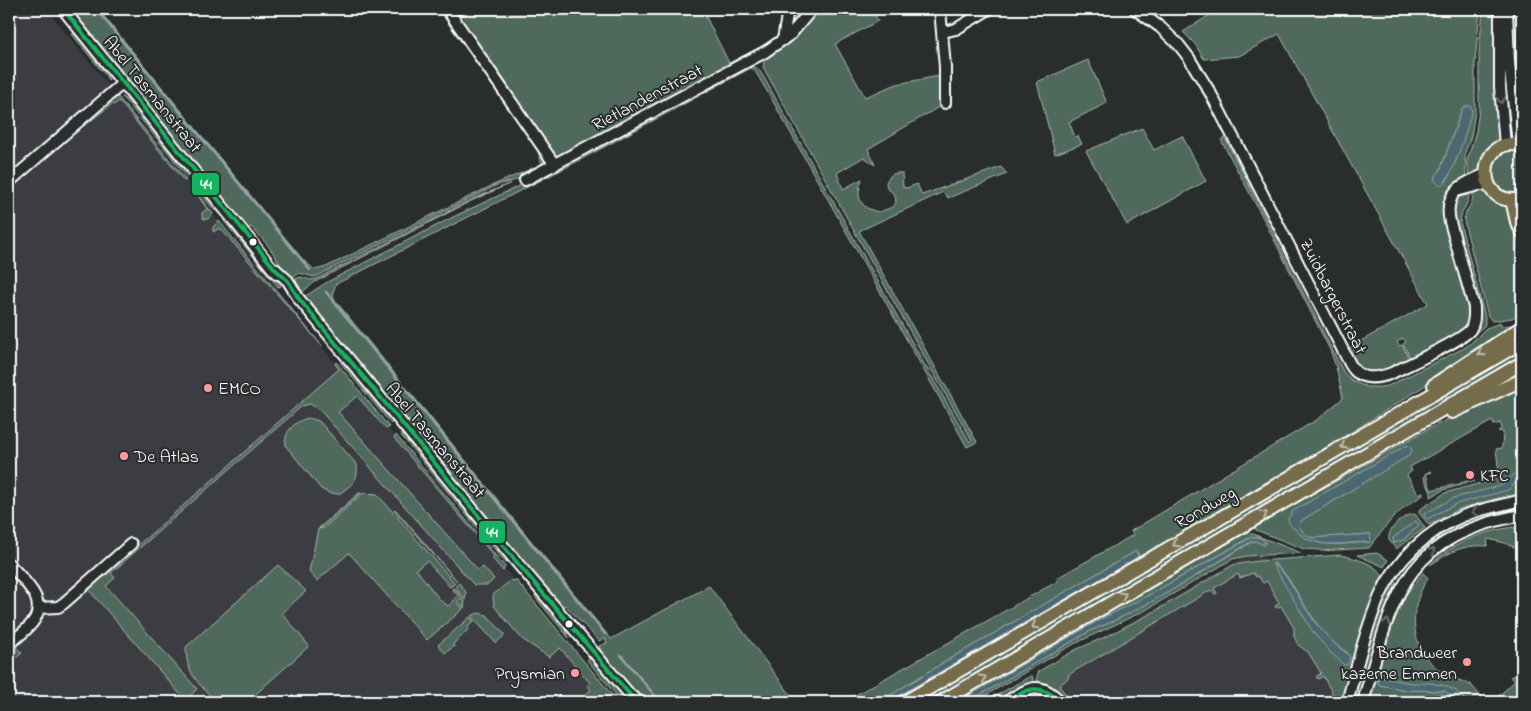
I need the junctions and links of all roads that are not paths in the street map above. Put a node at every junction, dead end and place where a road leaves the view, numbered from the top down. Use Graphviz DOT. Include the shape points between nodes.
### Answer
graph roads {
  1 [pos="63,9"];
  2 [pos="446,9"];
  3 [pos="788,9"];
  4 [pos="812,9"];
  5 [pos="940,9"];
  6 [pos="989,9"];
  7 [pos="1135,9"];
  8 [pos="1500,9"];
  9 [pos="1507,9"];
  10 [pos="942,32"];
  11 [pos="783,40"];
  12 [pos="123,83"];
  13 [pos="945,103"];
  14 [pos="1505,145"];
  15 [pos="1520,145"];
  16 [pos="556,164"];
  17 [pos="1487,179"];
  18 [pos="525,180"];
  19 [pos="9,182"];
  20 [pos="1517,199"];
  21 [pos="1522,231"];
  22 [pos="1522,327"];
  23 [pos="1522,342"];
  24 [pos="1522,363"];
  25 [pos="1522,380"];
  26 [pos="1386,422"];
  27 [pos="1399,435"];
  28 [pos="1522,500"];
  29 [pos="1522,515"];
  30 [pos="131,544"];
  31 [pos="1403,561"];
  32 [pos="9,564"];
  33 [pos="1414,569"];
  34 [pos="39,608"];
  35 [pos="9,644"];
  36 [pos="632,699"];
  37 [pos="640,702"];
  38 [pos="905,702"];
  39 [pos="941,702"];
  40 [pos="1006,702"];
  41 [pos="1061,702"];
  42 [pos="1347,702"];
  43 [pos="1363,702"];
  1 -- 12 [label="street, Abel Tasmanstraat"];
  2 -- 16 [label="street"];
  3 -- 11 [label="street"];
  4 -- 11 [label="street, Rietlandenstraat"];
  5 -- 10 [label="street"];
  6 -- 10 [label="street" via="956,29"];
  7 -- 17 [label="street, Zuidbargerstraat" via="1171,37 1196,69 1350,364 1362,376 1381,377 1392,373 1463,336 1471,328 1474,307 1448,216 1450,201 1459,186"];
  8 -- 14 [label="street, one-way" via="1500,87"];
  9 -- 15 [label="street" via="1509,62"];
  10 -- 13 [label="street" via="946,67"];
  11 -- 16 [label="street, Rietlandenstraat"];
  12 -- 19 [label="street"];
  12 -- 36 [label="street, Abel Tasmanstraat"];
  14 -- 15 [label="main road"];
  14 -- 17 [label="main road" via="1490,157"];
  16 -- 18 [label="street, Rietlandenstraat"];
  17 -- 20 [label="main road" via="1497,195"];
  20 -- 21 [label="main road" via="1517,222"];
  22 -- 26 [label="main road, one-way" via="1427,389"];
  23 -- 26 [label="main road, Rondweg"];
  24 -- 27 [label="main road, Rondweg"];
  25 -- 27 [label="main road"];
  26 -- 38 [label="main road, Rondweg, one-way"];
  39 -- 27 [label="main road, Rondweg, one-way"];
  28 -- 31 [label="street, one-way" via="1473,512 1444,525 1423,540"];
  33 -- 29 [label="street, one-way" via="1440,545 1466,530"];
  30 -- 34 [label="street" via="64,603 58,607"];
  31 -- 33 [label="street"];
  31 -- 42 [label="street" via="1380,595"];
  32 -- 34 [label="street" via="36,595"];
  43 -- 33 [label="street, one-way" via="1384,628 1399,592"];
  34 -- 35 [label="street" via="34,621"];
  36 -- 37 [label="street, Abel Tasmanstraat"];
  40 -- 41 [label="street" via="1035,687 1051,692"];
}
